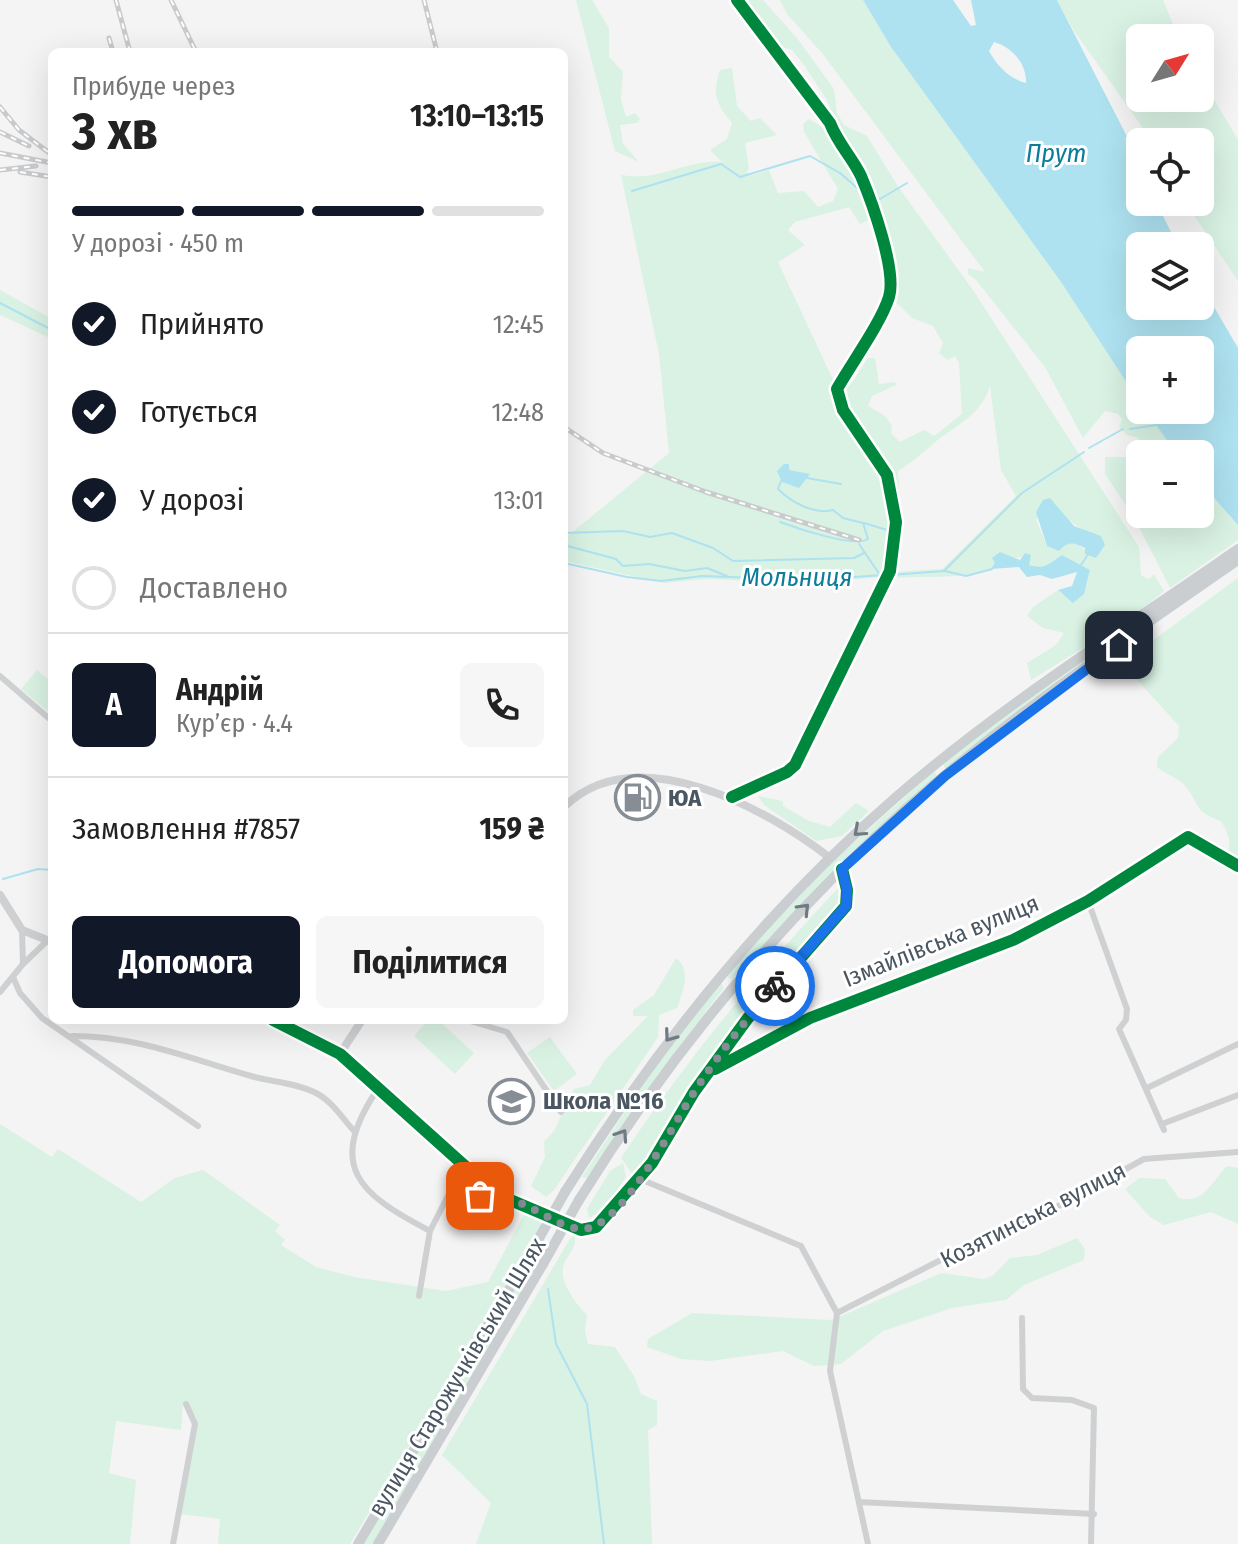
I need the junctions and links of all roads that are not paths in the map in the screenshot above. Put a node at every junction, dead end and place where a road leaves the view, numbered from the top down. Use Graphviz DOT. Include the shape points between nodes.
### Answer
graph roads {
  1 [pos="737,0"];
  2 [pos="1238,549"];
  3 [pos="1238,560"];
  4 [pos="1167,604"];
  5 [pos="0,676"];
  6 [pos="48,718"];
  7 [pos="936,765"];
  8 [pos="945,776"];
  9 [pos="732,797"];
  10 [pos="568,804"];
  11 [pos="830,858"];
  12 [pos="1238,866"];
  13 [pos="842,869"];
  14 [pos="0,895"];
  15 [pos="1088,901"];
  16 [pos="22,930"];
  17 [pos="48,940"];
  18 [pos="48,943"];
  19 [pos="23,964"];
  20 [pos="718,975"];
  21 [pos="13,977"];
  22 [pos="732,986"];
  23 [pos="0,992"];
  24 [pos="48,1019"];
  25 [pos="55,1024"];
  26 [pos="281,1024"];
  27 [pos="359,1024"];
  28 [pos="480,1024"];
  29 [pos="72,1036"];
  30 [pos="1238,1044"];
  31 [pos="340,1054"];
  32 [pos="708,1073"];
  33 [pos="1147,1088"];
  34 [pos="377,1090"];
  35 [pos="1238,1095"];
  36 [pos="561,1112"];
  37 [pos="198,1126"];
  38 [pos="355,1132"];
  39 [pos="1238,1152"];
  40 [pos="463,1166"];
  41 [pos="640,1179"];
  42 [pos="572,1180"];
  43 [pos="586,1189"];
  44 [pos="496,1194"];
  45 [pos="446,1202"];
  46 [pos="430,1231"];
  47 [pos="419,1296"];
  48 [pos="837,1313"];
  49 [pos="1022,1318"];
  50 [pos="186,1404"];
  51 [pos="859,1502"];
  52 [pos="1094,1514"];
  53 [pos="173,1544"];
  54 [pos="358,1544"];
  55 [pos="378,1544"];
  56 [pos="868,1544"];
  57 [pos="1091,1544"];
  1 -- 9 [label="street" via="830,123 873,208 891,278 889,297 837,389 843,410 887,475 896,522 890,571 795,765"];
  2 -- 4 [label="main road, вулиця Старожучківський Шлях"];
  3 -- 4 [label="main road, вулиця Старожучківський Шлях"];
  4 -- 7 [label="main road, вулиця Старожучківський Шлях"];
  4 -- 8 [label="main road, вулиця Старожучківський Шлях"];
  5 -- 6 [label="street"];
  7 -- 8 [label="main road"];
  7 -- 11 [label="main road, вулиця Старожучківський Шлях, one-way"];
  8 -- 13 [label="main road, вулиця Старожучківський Шлях"];
  9 -- 10 [label="street" via="687,785 631,780 593,787"];
  9 -- 11 [label="street"];
  11 -- 20 [label="main road, вулиця Старожучківський Шлях"];
  12 -- 15 [label="street, Ізмайлівська вулиця" via="1188,837"];
  22 -- 13 [label="main road, вулиця Старожучківський Шлях, one-way"];
  13 -- 32 [label="street" via="846,906 748,1018"];
  14 -- 16 [label="street"];
  15 -- 32 [label="street, Ізмайлівська вулиця" via="964,961 810,1018"];
  15 -- 33 [label="street" via="1127,1009 1119,1029"];
  16 -- 17 [label="street"];
  16 -- 19 [label="street"];
  18 -- 19 [label="street"];
  19 -- 21 [label="street"];
  20 -- 22 [label="main road"];
  20 -- 42 [label="main road, вулиця Старожучківський Шлях, one-way"];
  21 -- 23 [label="street"];
  21 -- 24 [label="street" via="33,1009"];
  43 -- 22 [label="main road, вулиця Старожучківський Шлях, one-way"];
  25 -- 29 [label="street"];
  26 -- 31 [label="street"];
  27 -- 31 [label="street"];
  28 -- 36 [label="street" via="507,1032"];
  29 -- 37 [label="street"];
  29 -- 38 [label="street" via="173,1050 302,1088 326,1100"];
  30 -- 33 [label="street"];
  31 -- 34 [label="street"];
  32 -- 41 [label="street, Ізмайлівська вулиця"];
  33 -- 35 [label="street" via="1163,1127"];
  34 -- 38 [label="street"];
  34 -- 40 [label="street"];
  38 -- 46 [label="street" via="352,1162 360,1183"];
  39 -- 48 [label="street, Козятинська вулиця" via="1144,1159 1042,1215"];
  40 -- 44 [label="street"];
  40 -- 45 [label="street"];
  41 -- 44 [label="street, Ізмайлівська вулиця" via="608,1218 581,1230"];
  41 -- 48 [label="street" via="801,1246"];
  42 -- 43 [label="main road"];
  42 -- 54 [label="main road, вулиця Старожучківський Шлях, bridge"];
  43 -- 55 [label="main road, вулиця Старожучківський Шлях, bridge"];
  44 -- 45 [label="street"];
  45 -- 46 [label="street"];
  46 -- 47 [label="street"];
  48 -- 51 [label="street" via="830,1371"];
  49 -- 52 [label="street" via="1023,1389 1032,1398 1072,1400 1094,1408"];
  50 -- 53 [label="street" via="195,1424"];
  51 -- 52 [label="street"];
  51 -- 56 [label="street"];
  52 -- 57 [label="street"];
}
